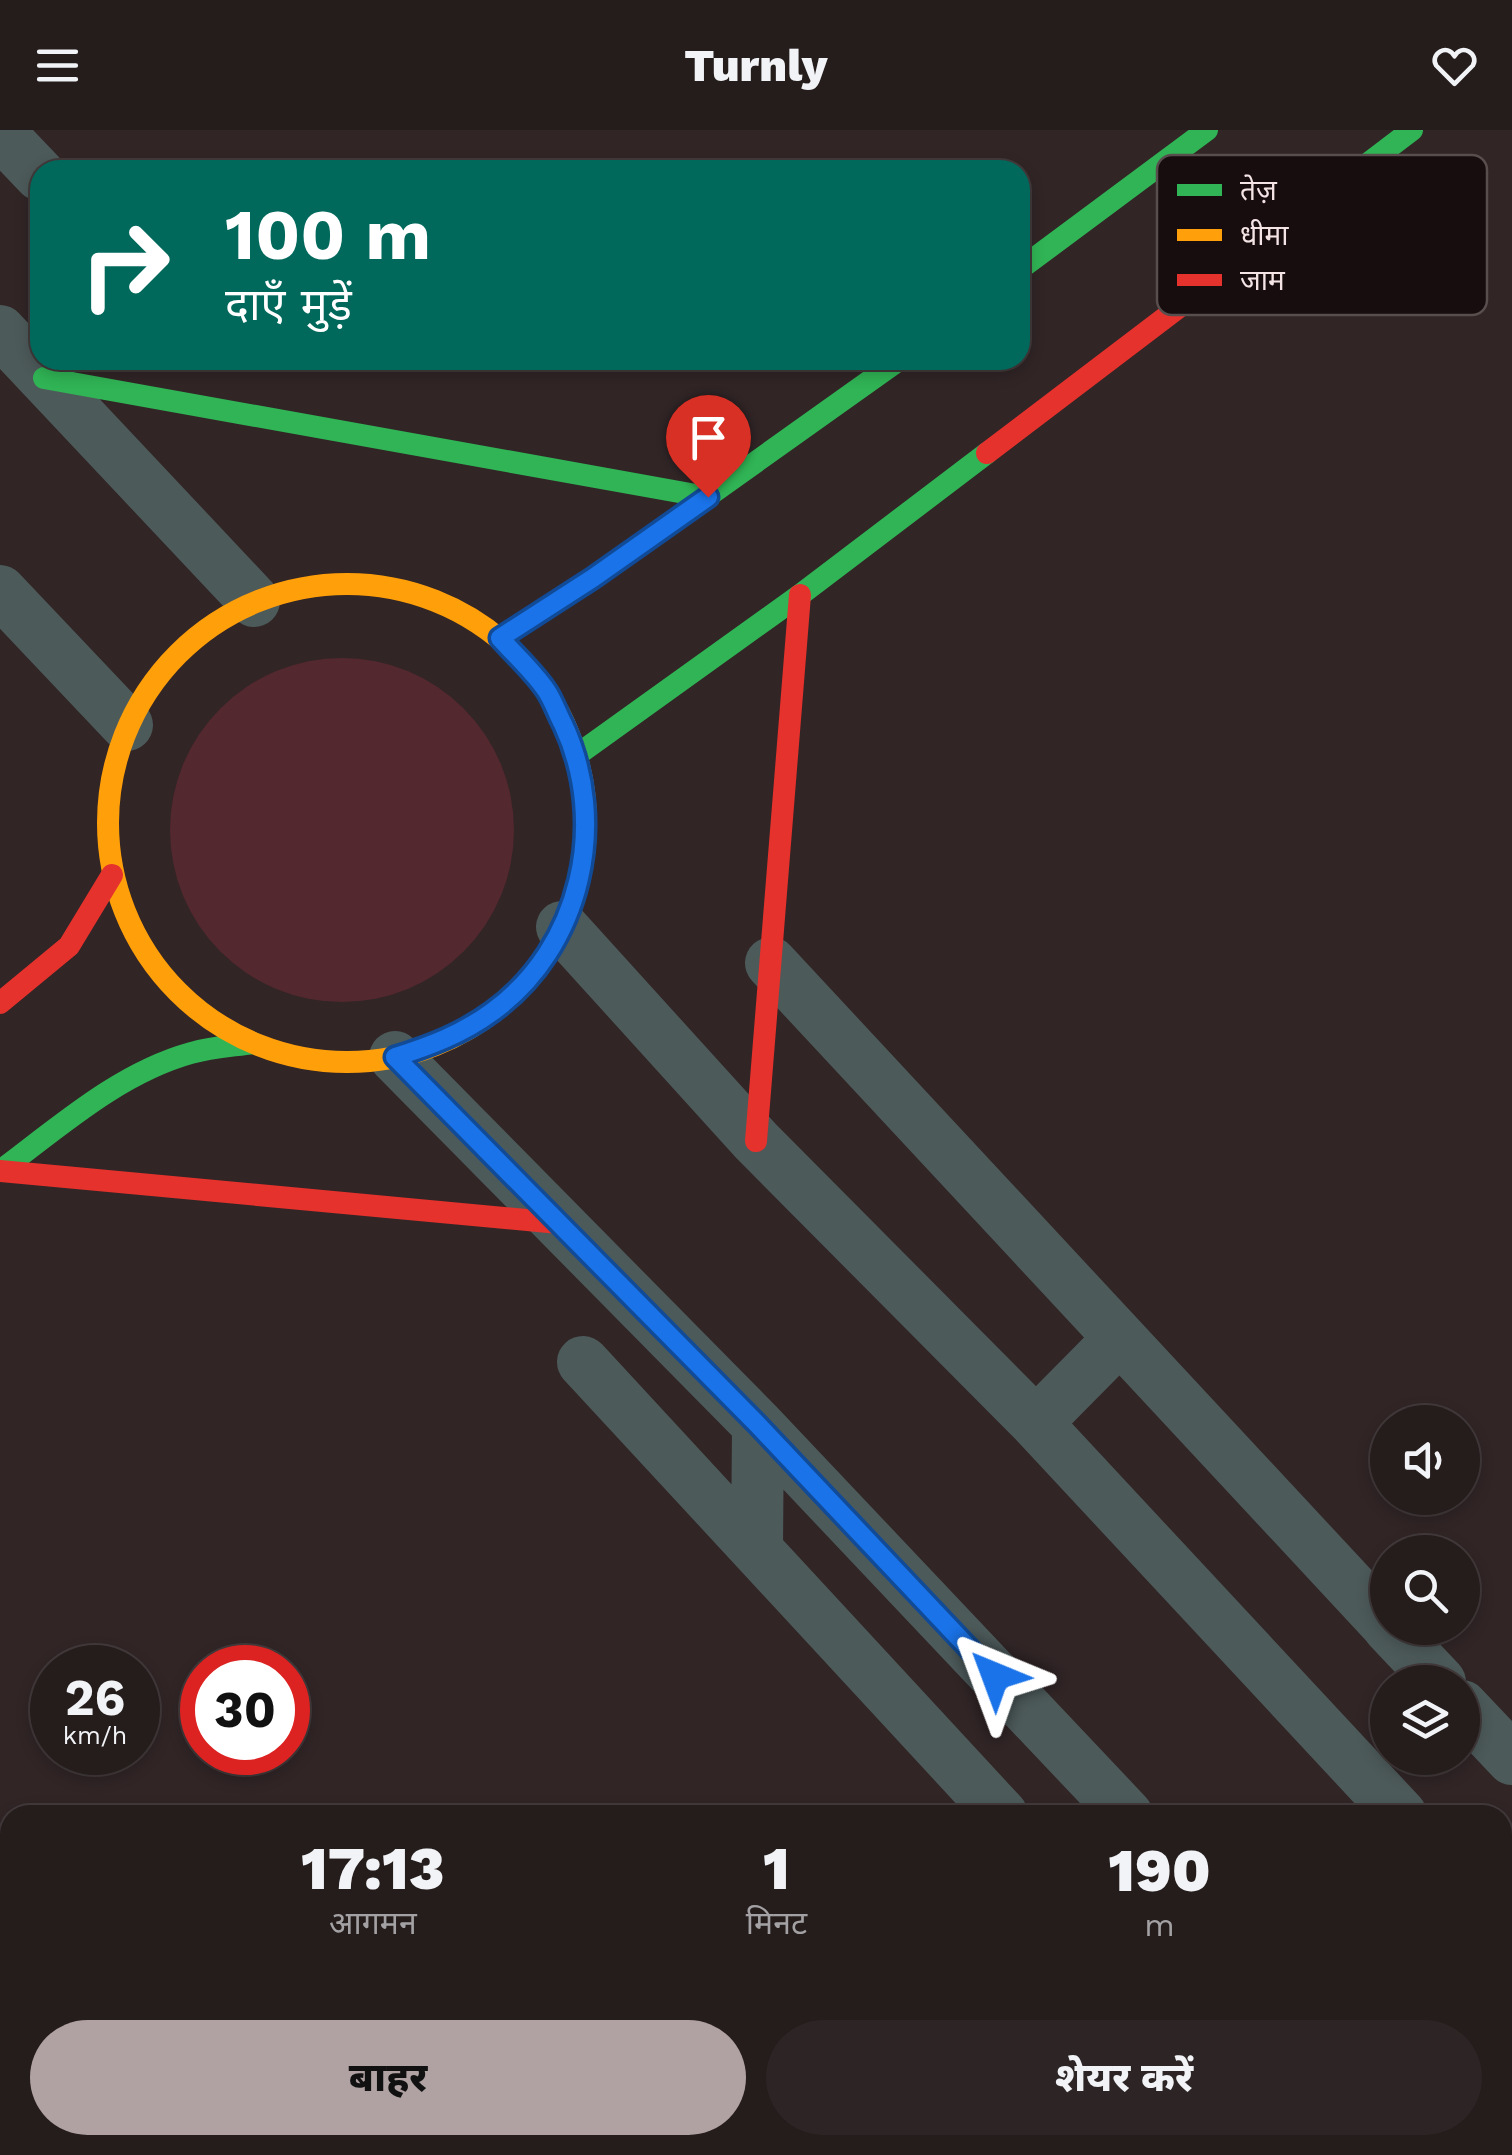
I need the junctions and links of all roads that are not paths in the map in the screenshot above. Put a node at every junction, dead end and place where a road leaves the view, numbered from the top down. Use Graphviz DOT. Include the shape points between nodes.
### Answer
graph roads {
  1 [pos="1207,130"];
  2 [pos="1412,130"];
  3 [pos="0,133"];
  4 [pos="1174,155"];
  5 [pos="1379,155"];
  6 [pos="30,164"];
  7 [pos="1157,167"];
  8 [pos="1030,263"];
  9 [pos="1169,315"];
  10 [pos="0,332"];
  11 [pos="30,363"];
  12 [pos="36,370"];
  13 [pos="884,370"];
  14 [pos="44,378"];
  15 [pos="708,497"];
  16 [pos="0,590"];
  17 [pos="800,595"];
  18 [pos="254,601"];
  19 [pos="500,638"];
  20 [pos="126,725"];
  21 [pos="577,755"];
  22 [pos="112,875"];
  23 [pos="562,927"];
  24 [pos="770,963"];
  25 [pos="0,1003"];
  26 [pos="253,1043"];
  27 [pos="395,1057"];
  28 [pos="756,1141"];
  29 [pos="0,1171"];
  30 [pos="559,1223"];
  31 [pos="1120,1338"];
  32 [pos="583,1362"];
  33 [pos="1036,1423"];
  34 [pos="758,1425"];
  35 [pos="757,1547"];
  36 [pos="1370,1607"];
  37 [pos="1406,1645"];
  38 [pos="1424,1665"];
  39 [pos="1480,1725"];
  40 [pos="1512,1759"];
  41 [pos="993,1805"];
  42 [pos="1118,1805"];
  43 [pos="1392,1805"];
  1 -- 4 [label="street"];
  2 -- 5 [label="street"];
  3 -- 6 [label="street"];
  7 -- 8 [label="street"];
  9 -- 17 [label="street"];
  10 -- 11 [label="street"];
  12 -- 14 [label="street"];
  13 -- 15 [label="street"];
  14 -- 15 [label="street"];
  14 -- 18 [label="street"];
  15 -- 19 [label="street"];
  16 -- 20 [label="street"];
  17 -- 21 [label="street"];
  17 -- 24 [label="street"];
  18 -- 19 [label="street" via="316,585 382,586 444,603"];
  18 -- 20 [label="street" via="201,632 158,674"];
  19 -- 21 [label="street" via="547,691"];
  20 -- 22 [label="street" via="107,800"];
  21 -- 23 [label="street" via="586,842"];
  22 -- 25 [label="street" via="68,946"];
  22 -- 26 [label="street" via="140,946 189,1003"];
  23 -- 27 [label="street" via="533,974 494,1011 447,1040"];
  23 -- 28 [label="street"];
  24 -- 28 [label="street"];
  24 -- 31 [label="street"];
  26 -- 27 [label="street" via="299,1058"];
  26 -- 29 [label="street" via="185,1054 141,1075"];
  27 -- 30 [label="street"];
  28 -- 33 [label="street"];
  29 -- 30 [label="street"];
  30 -- 34 [label="street"];
  31 -- 33 [label="street"];
  31 -- 36 [label="street"];
  32 -- 35 [label="street"];
  33 -- 43 [label="street"];
  34 -- 35 [label="street"];
  34 -- 42 [label="street"];
  35 -- 41 [label="street"];
  37 -- 38 [label="street"];
  39 -- 40 [label="street"];
}
